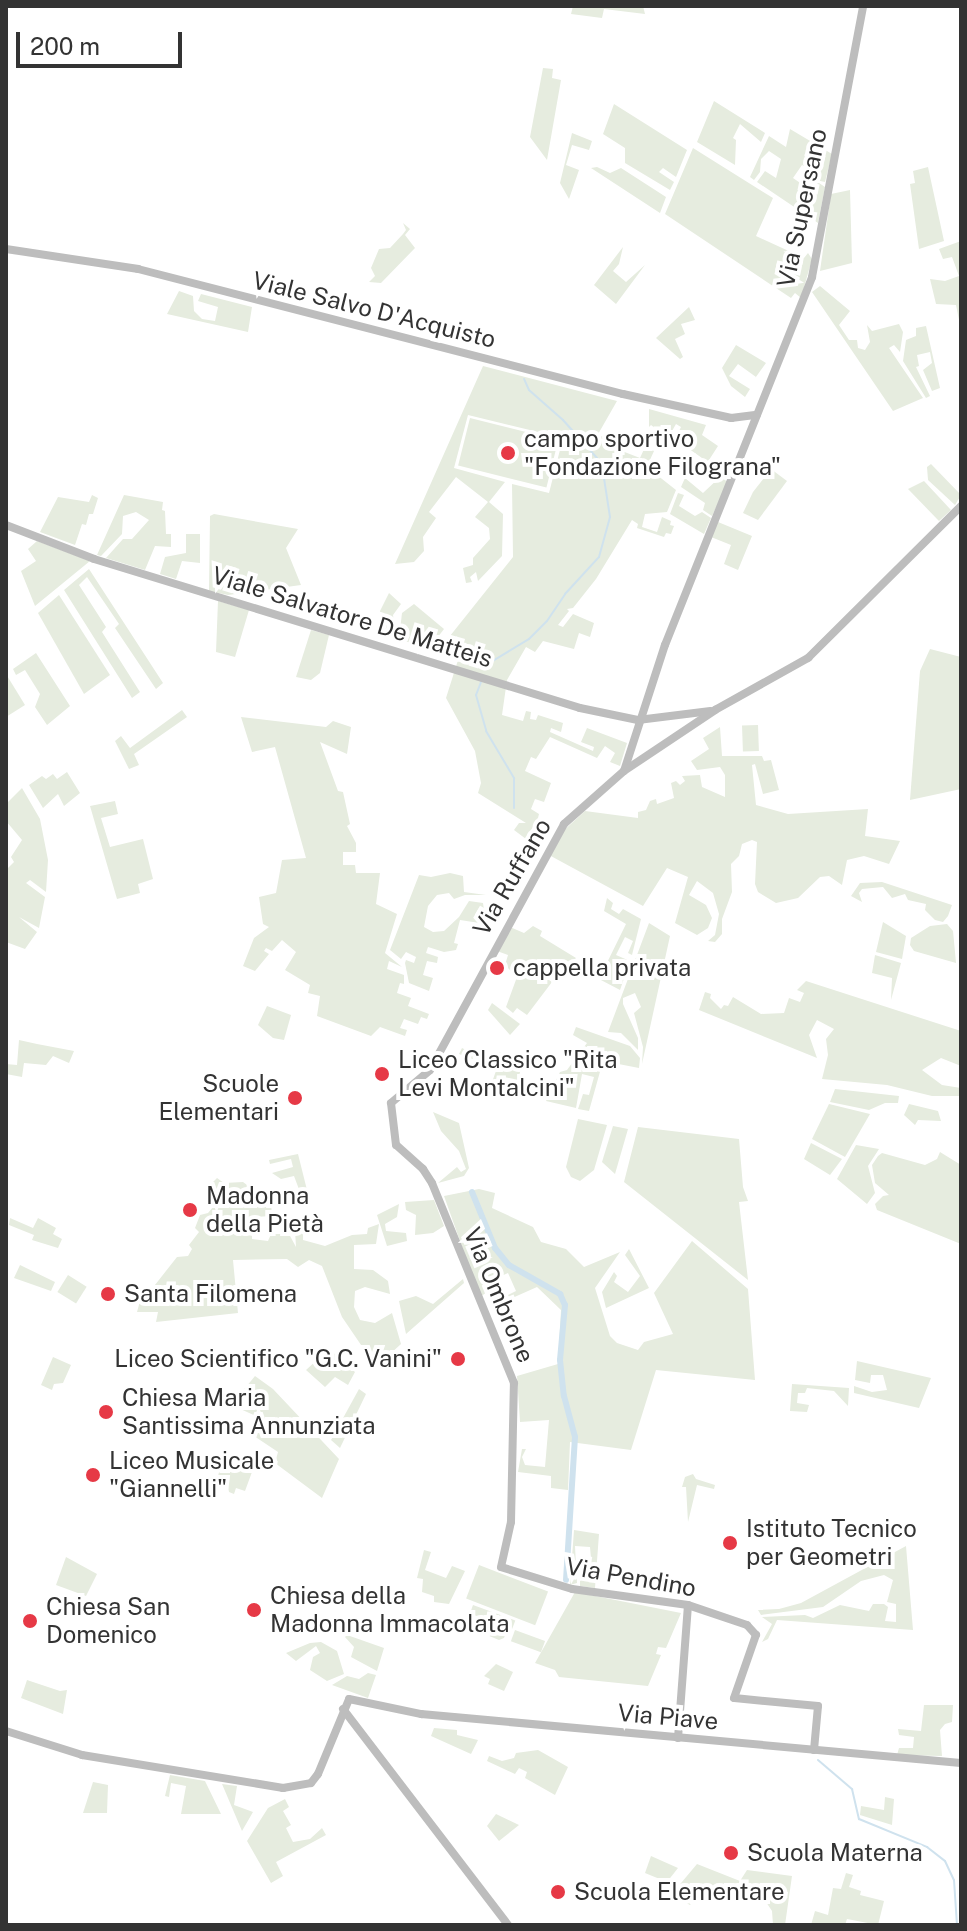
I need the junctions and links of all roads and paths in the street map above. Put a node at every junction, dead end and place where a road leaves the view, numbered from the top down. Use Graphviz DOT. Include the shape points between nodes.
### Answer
graph roads {
  1 [pos="863,6"];
  2 [pos="6,249"];
  3 [pos="757,415"];
  4 [pos="731,418"];
  5 [pos="747,441"];
  6 [pos="961,506"];
  7 [pos="6,525"];
  8 [pos="715,710"];
  9 [pos="692,714"];
  10 [pos="681,716"];
  11 [pos="638,720"];
  12 [pos="683,731"];
  13 [pos="624,771"];
  14 [pos="391,1103"];
  15 [pos="501,1567"];
  16 [pos="688,1605"];
  17 [pos="343,1709"];
  18 [pos="6,1731"];
  19 [pos="678,1738"];
  20 [pos="814,1750"];
  21 [pos="961,1763"];
  22 [pos="505,1921"];
  23 [pos="515,1925"];
  1 -- 3 [label="street, Via Supersano" via="812,277"];
  2 -- 4 [label="street, Viale Salvo D'Acquisto" via="138,269"];
  3 -- 4 [label="street, Viale Salvo D'Acquisto"];
  3 -- 5 [label="street, Via Supersano"];
  4 -- 5 [label="street"];
  5 -- 11 [label="street, Via Supersano"];
  6 -- 8 [label="street, Via Ruffano" via="808,658"];
  7 -- 11 [label="street, Viale Salvatore De Matteis" via="94,559 580,708"];
  8 -- 9 [label="street, Via Ruffano"];
  8 -- 12 [label="street, Via Ruffano"];
  9 -- 10 [label="street, Viale Salvatore De Matteis"];
  10 -- 11 [label="street, Viale Salvatore De Matteis"];
  10 -- 12 [label="street"];
  11 -- 13 [label="street, Via Supersano"];
  12 -- 13 [label="street, Via Ruffano"];
  13 -- 14 [label="street, Via Ruffano" via="555,836 430,1070"];
  14 -- 15 [label="street, Via Ombrone" via="396,1145 423,1169 435,1190 514,1383 511,1522"];
  15 -- 16 [label="street, Via Pendino" via="572,1589"];
  16 -- 19 [label="street"];
  16 -- 20 [label="street, Via Pendino" via="750,1627 756,1635 734,1698 818,1706"];
  17 -- 18 [label="street" via="318,1774 297,1788 55,1750"];
  17 -- 19 [label="street, Via Piave" via="349,1699 421,1714"];
  17 -- 22 [label="street"];
  19 -- 20 [label="street, Via Piave"];
  20 -- 21 [label="street, Via Piave"];
  22 -- 23 [label="street"];
}
